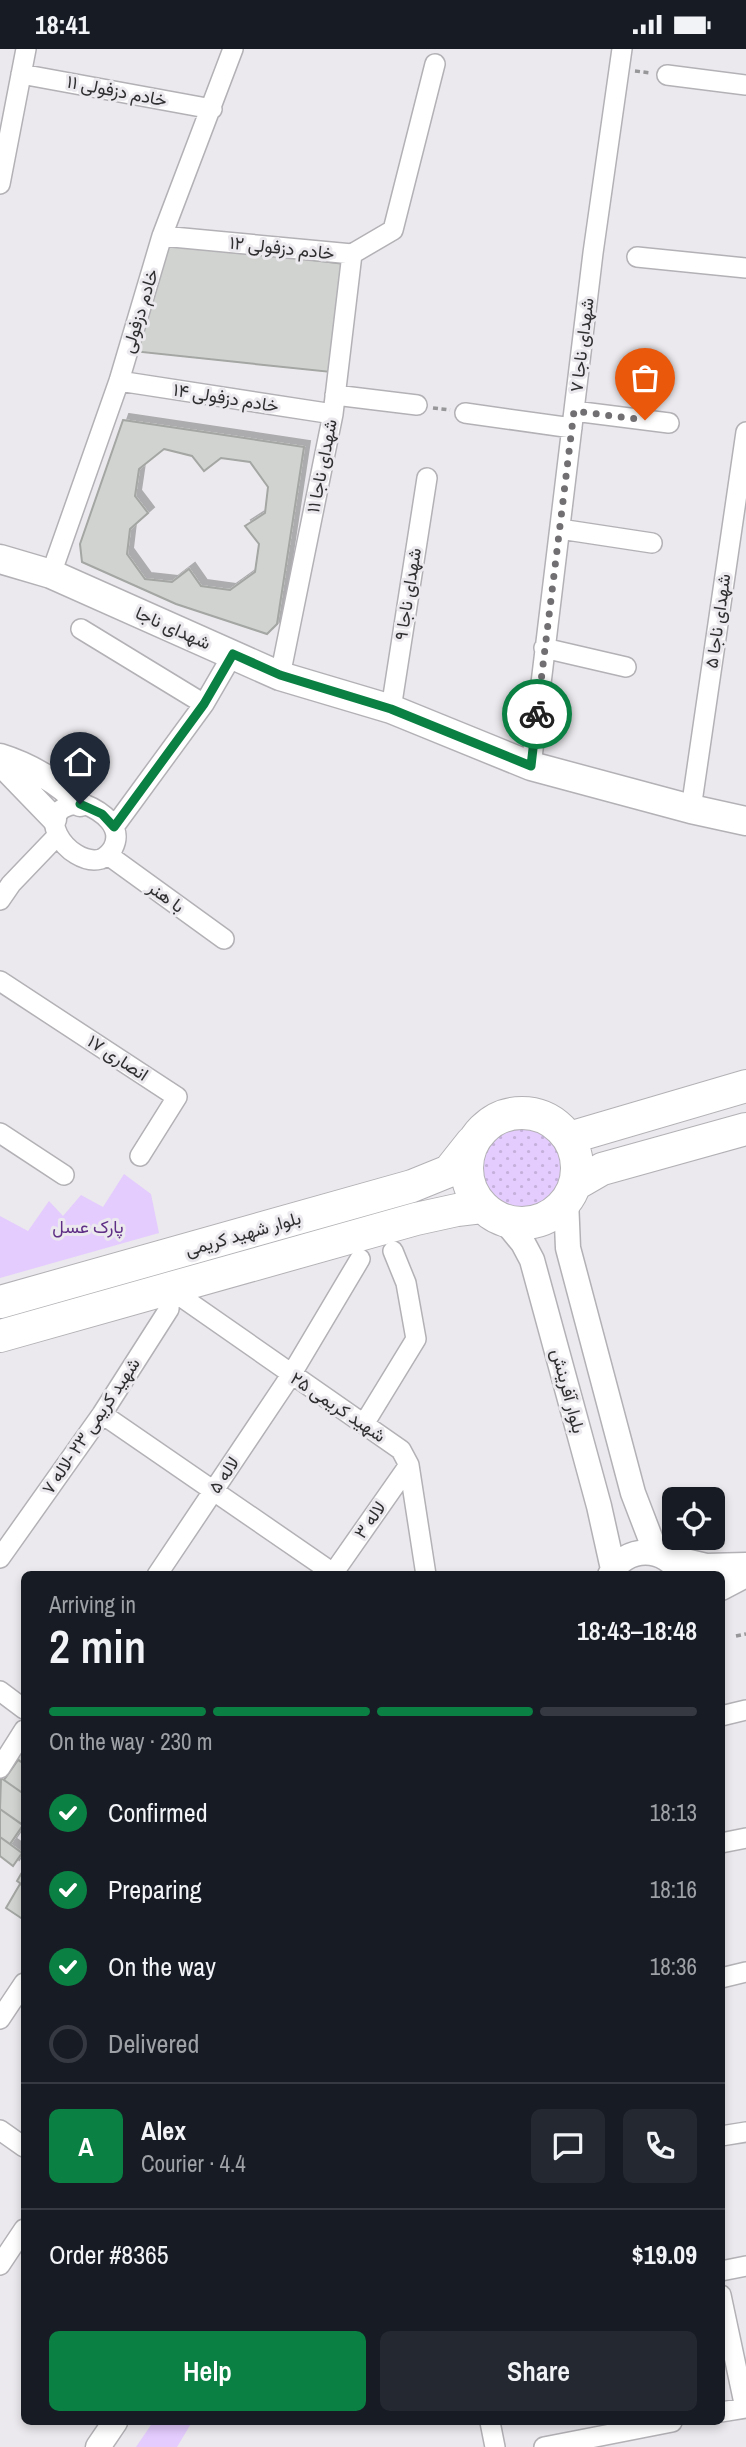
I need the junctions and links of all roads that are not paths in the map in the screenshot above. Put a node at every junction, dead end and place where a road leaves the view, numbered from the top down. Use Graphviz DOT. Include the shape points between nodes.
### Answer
graph roads {
  1 [pos="26,49"];
  2 [pos="233,49"];
  3 [pos="622,49"];
  4 [pos="435,64"];
  5 [pos="22,73"];
  6 [pos="667,75"];
  7 [pos="746,85"];
  8 [pos="212,109"];
  9 [pos="0,184"];
  10 [pos="162,236"];
  11 [pos="352,254"];
  12 [pos="637,257"];
  13 [pos="746,268"];
  14 [pos="119,381"];
  15 [pos="334,405"];
  16 [pos="417,405"];
  17 [pos="465,413"];
  18 [pos="573,419"];
  19 [pos="669,423"];
  20 [pos="746,432"];
  21 [pos="427,478"];
  22 [pos="560,529"];
  23 [pos="652,543"];
  24 [pos="0,559"];
  25 [pos="51,574"];
  26 [pos="81,629"];
  27 [pos="544,648"];
  28 [pos="233,654"];
  29 [pos="626,667"];
  30 [pos="280,675"];
  31 [pos="204,704"];
  32 [pos="391,709"];
  33 [pos="0,756"];
  34 [pos="0,763"];
  35 [pos="531,766"];
  36 [pos="80,804"];
  37 [pos="691,809"];
  38 [pos="746,821"];
  39 [pos="114,827"];
  40 [pos="56,828"];
  41 [pos="108,856"];
  42 [pos="4,887"];
  43 [pos="224,939"];
  44 [pos="0,981"];
  45 [pos="746,1086"];
  46 [pos="634,1120"];
  47 [pos="746,1129"];
  48 [pos="0,1133"];
  49 [pos="569,1138"];
  50 [pos="472,1142"];
  51 [pos="140,1156"];
  52 [pos="639,1159"];
  53 [pos="64,1175"];
  54 [pos="412,1186"];
  55 [pos="571,1192"];
  56 [pos="493,1214"];
  57 [pos="416,1219"];
  58 [pos="393,1251"];
  59 [pos="360,1259"];
  60 [pos="170,1289"];
  61 [pos="0,1302"];
  62 [pos="0,1336"];
  63 [pos="291,1375"];
  64 [pos="102,1414"];
  65 [pos="364,1424"];
  66 [pos="409,1465"];
  67 [pos="214,1490"];
  68 [pos="660,1555"];
  69 [pos="0,1558"];
  70 [pos="746,1565"];
  71 [pos="160,1571"];
  72 [pos="328,1571"];
  73 [pos="334,1571"];
  74 [pos="425,1571"];
  75 [pos="612,1571"];
  76 [pos="613,1571"];
  77 [pos="679,1571"];
  78 [pos="746,1574"];
  79 [pos="725,1586"];
  80 [pos="0,1691"];
  81 [pos="21,1707"];
  82 [pos="746,1710"];
  83 [pos="725,1715"];
  84 [pos="21,1735"];
  85 [pos="0,1768"];
  86 [pos="746,1838"];
  87 [pos="725,1842"];
  88 [pos="746,1972"];
  89 [pos="725,1976"];
  90 [pos="21,1988"];
  91 [pos="0,2019"];
  92 [pos="0,2130"];
  93 [pos="746,2132"];
  94 [pos="725,2135"];
  95 [pos="21,2145"];
  96 [pos="21,2234"];
  97 [pos="0,2266"];
  98 [pos="746,2266"];
  99 [pos="725,2270"];
  100 [pos="725,2313"];
  101 [pos="746,2408"];
  102 [pos="725,2412"];
  103 [pos="113,2425"];
  104 [pos="491,2425"];
  105 [pos="657,2425"];
  106 [pos="98,2447"];
  107 [pos="495,2447"];
  108 [pos="544,2447"];
  1 -- 5 [label="street"];
  2 -- 8 [label="street, خادم دزفولی"];
  3 -- 18 [label="street, شهدای ناجا ۷"];
  4 -- 11 [label="street, خادم دزفولی ۱۲" via="393,230"];
  5 -- 8 [label="street, خادم دزفولی ۱۱"];
  5 -- 9 [label="street"];
  6 -- 7 [label="street"];
  8 -- 10 [label="street, خادم دزفولی"];
  10 -- 11 [label="street, خادم دزفولی ۱۲"];
  10 -- 14 [label="street, خادم دزفولی"];
  11 -- 15 [label="street, شهدای ناجا ۱۱"];
  12 -- 13 [label="street"];
  14 -- 15 [label="street, خادم دزفولی ۱۴"];
  14 -- 25 [label="street, خادم دزفولی"];
  15 -- 16 [label="street, خادم دزفولی ۱۴"];
  15 -- 30 [label="street, شهدای ناجا ۱۱"];
  17 -- 18 [label="street"];
  18 -- 19 [label="street"];
  18 -- 22 [label="street, شهدای ناجا ۷"];
  20 -- 37 [label="street, شهدای ناجا ۵"];
  21 -- 32 [label="street, شهدای ناجا ۹"];
  22 -- 23 [label="street"];
  22 -- 27 [label="street, شهدای ناجا ۷"];
  24 -- 25 [label="main road, شهدای ناجا"];
  25 -- 28 [label="main road, شهدای ناجا"];
  26 -- 31 [label="street"];
  27 -- 29 [label="street"];
  27 -- 35 [label="street, شهدای ناجا ۷"];
  28 -- 30 [label="main road, شهدای ناجا"];
  28 -- 31 [label="street"];
  30 -- 32 [label="main road, شهدای ناجا"];
  31 -- 39 [label="street"];
  32 -- 35 [label="main road, شهدای ناجا"];
  33 -- 36 [label="street" via="20,762"];
  34 -- 40 [label="street"];
  35 -- 37 [label="main road, شهدای ناجا"];
  36 -- 39 [label="street" via="102,814"];
  36 -- 40 [label="street" via="65,807"];
  37 -- 38 [label="main road, شهدای ناجا"];
  39 -- 41 [label="street" via="116,840"];
  40 -- 41 [label="street" via="73,852 100,859"];
  40 -- 42 [label="street"];
  41 -- 43 [label="street, با هنر"];
  44 -- 51 [label="street, انصاری ۱۷" via="177,1097"];
  45 -- 46 [label="main road"];
  46 -- 49 [label="main road"];
  46 -- 52 [label="main road" via="622,1140 629,1155"];
  47 -- 52 [label="main road"];
  48 -- 53 [label="street"];
  49 -- 50 [label="main road" via="558,1125 528,1112 495,1119"];
  49 -- 55 [label="main road" via="578,1168"];
  50 -- 54 [label="main road, بلوار شهید کریمی" via="449,1171"];
  50 -- 56 [label="main road" via="467,1176 472,1193"];
  52 -- 55 [label="main road" via="602,1170"];
  54 -- 57 [label="main road" via="429,1187 434,1194 434,1210"];
  54 -- 61 [label="main road, بلوار شهید کریمی"];
  55 -- 56 [label="main road" via="561,1208 534,1222 519,1224"];
  55 -- 68 [label="street, بلوار آفرینش" via="568,1248 633,1493"];
  56 -- 57 [label="main road, بلوار شهید کریمی" via="457,1209"];
  56 -- 75 [label="street, بلوار آفرینش" via="523,1243 532,1260 599,1506"];
  57 -- 60 [label="main road, بلوار شهید کریمی"];
  58 -- 65 [label="street" via="406,1283 416,1339"];
  59 -- 63 [label="street, لاله ۵"];
  60 -- 62 [label="main road, بلوار شهید کریمی"];
  60 -- 63 [label="street, شهید کریمی ۲۵"];
  60 -- 64 [label="street, شهید کریمی ۲۳ -لاله ۷" via="169,1309"];
  63 -- 65 [label="street, شهید کریمی ۲۵"];
  63 -- 67 [label="street, لاله ۵"];
  64 -- 67 [label="street"];
  64 -- 69 [label="street, شهید کریمی ۲۳ -لاله ۷"];
  65 -- 66 [label="street, شهید کریمی ۲۵" via="401,1450"];
  66 -- 73 [label="street, لاله ۳"];
  66 -- 74 [label="street"];
  67 -- 71 [label="street, لاله ۵"];
  67 -- 72 [label="street"];
  68 -- 70 [label="street" via="706,1566"];
  68 -- 76 [label="street" via="632,1554"];
  68 -- 77 [label="street"];
  78 -- 79 [label="street"];
  80 -- 81 [label="street"];
  82 -- 83 [label="street"];
  84 -- 85 [label="street"];
  86 -- 87 [label="street"];
  88 -- 89 [label="street"];
  90 -- 91 [label="street"];
  92 -- 95 [label="street"];
  93 -- 94 [label="street"];
  96 -- 97 [label="street"];
  98 -- 99 [label="street"];
  100 -- 101 [label="street"];
  101 -- 102 [label="street"];
  103 -- 106 [label="street"];
  104 -- 107 [label="street"];
  105 -- 108 [label="street"];
}
